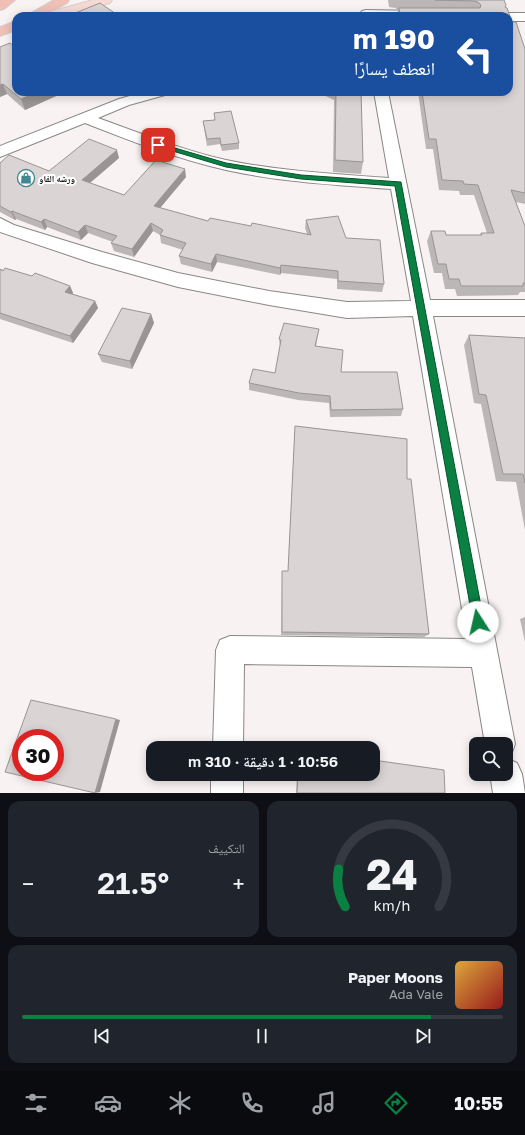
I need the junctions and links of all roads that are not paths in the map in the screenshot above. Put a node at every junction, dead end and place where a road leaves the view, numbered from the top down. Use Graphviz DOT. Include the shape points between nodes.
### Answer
graph roads {
  1 [pos="9,0"];
  2 [pos="63,0"];
  3 [pos="106,0"];
  4 [pos="364,0"];
  5 [pos="0,6"];
  6 [pos="42,12"];
  7 [pos="64,12"];
  8 [pos="366,12"];
  9 [pos="12,27"];
  10 [pos="0,32"];
  11 [pos="146,96"];
  12 [pos="382,96"];
  13 [pos="85,118"];
  14 [pos="0,152"];
  15 [pos="398,184"];
  16 [pos="0,224"];
  17 [pos="422,308"];
  18 [pos="525,308"];
  19 [pos="484,653"];
  20 [pos="499,737"];
  21 [pos="228,741"];
  22 [pos="227,781"];
  23 [pos="507,781"];
  24 [pos="227,793"];
  25 [pos="509,793"];
  1 -- 5 [label="highway"];
  2 -- 6 [label="highway"];
  3 -- 7 [label="main road"];
  4 -- 8 [label="street"];
  9 -- 10 [label="highway"];
  11 -- 13 [label="street"];
  12 -- 15 [label="street"];
  13 -- 14 [label="street"];
  13 -- 15 [label="street" via="158,145 226,165 301,177"];
  15 -- 17 [label="street"];
  16 -- 17 [label="street" via="8,229 99,258 178,280 262,297 347,310"];
  17 -- 18 [label="street"];
  17 -- 19 [label="street"];
  19 -- 20 [label="street"];
  19 -- 21 [label="street" via="230,650"];
  22 -- 24 [label="street"];
  23 -- 25 [label="street"];
}
